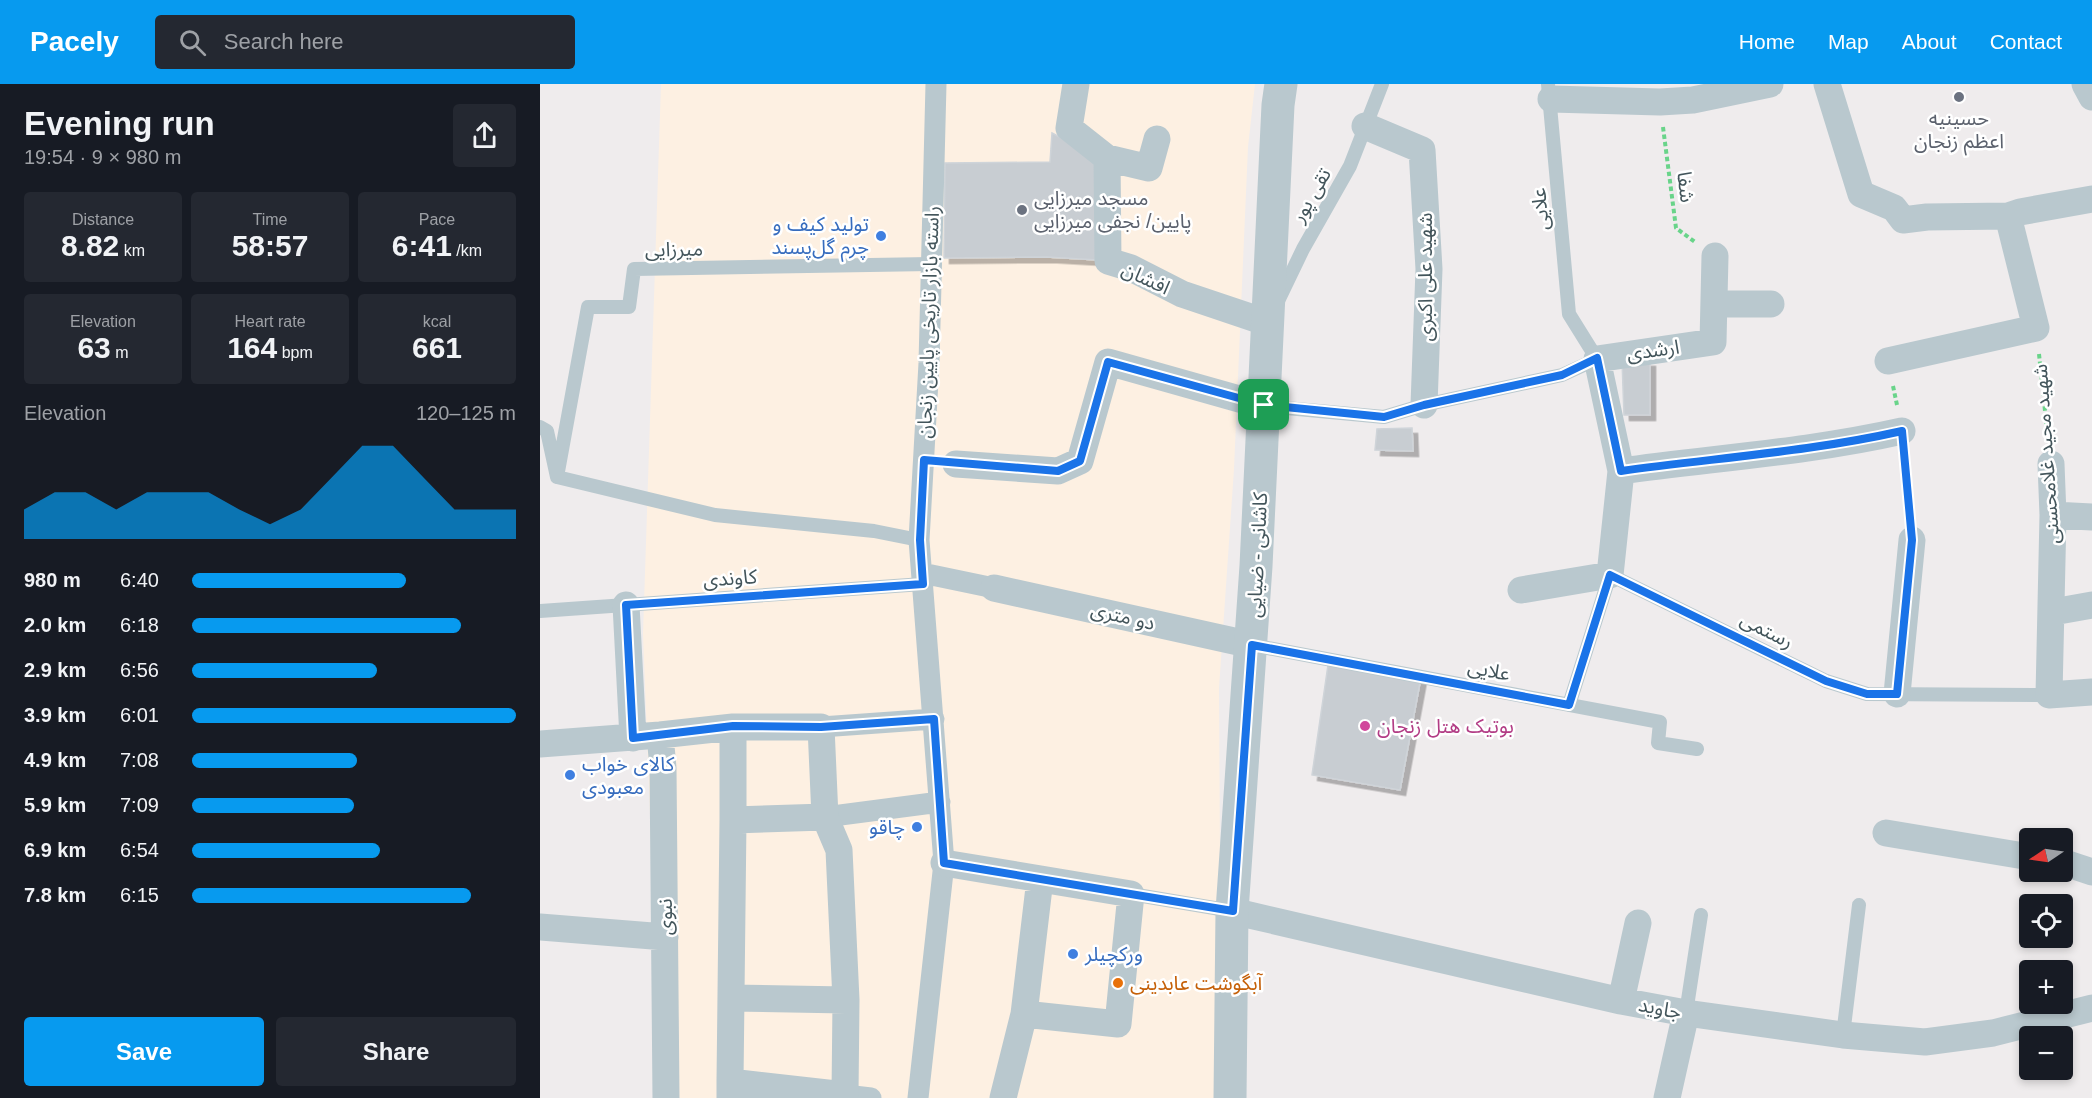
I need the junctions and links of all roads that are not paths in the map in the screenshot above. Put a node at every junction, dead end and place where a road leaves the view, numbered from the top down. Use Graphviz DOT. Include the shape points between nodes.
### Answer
graph roads {
  1 [pos="936,84"];
  2 [pos="1076,84"];
  3 [pos="1281,84"];
  4 [pos="1382,84"];
  5 [pos="1770,84"];
  6 [pos="1827,84"];
  7 [pos="2085,84"];
  8 [pos="1550,91"];
  9 [pos="2092,97"];
  10 [pos="1365,126"];
  11 [pos="1157,139"];
  12 [pos="1107,158"];
  13 [pos="2092,199"];
  14 [pos="2008,216"];
  15 [pos="1715,256"];
  16 [pos="931,264"];
  17 [pos="1714,304"];
  18 [pos="1771,304"];
  19 [pos="1268,323"];
  20 [pos="1597,358"];
  21 [pos="1888,361"];
  22 [pos="1264,405"];
  23 [pos="1424,405"];
  24 [pos="540,427"];
  25 [pos="1902,431"];
  26 [pos="924,460"];
  27 [pos="956,464"];
  28 [pos="2050,464"];
  29 [pos="1621,471"];
  30 [pos="557,477"];
  31 [pos="2053,515"];
  32 [pos="2092,517"];
  33 [pos="920,540"];
  34 [pos="1912,540"];
  35 [pos="1610,575"];
  36 [pos="923,578"];
  37 [pos="994,588"];
  38 [pos="1521,590"];
  39 [pos="626,605"];
  40 [pos="2092,605"];
  41 [pos="540,611"];
  42 [pos="2053,612"];
  43 [pos="1252,645"];
  44 [pos="2092,692"];
  45 [pos="1897,694"];
  46 [pos="2049,695"];
  47 [pos="1569,705"];
  48 [pos="934,719"];
  49 [pos="733,726"];
  50 [pos="821,727"];
  51 [pos="660,735"];
  52 [pos="633,738"];
  53 [pos="540,744"];
  54 [pos="1697,749"];
  55 [pos="940,802"];
  56 [pos="825,817"];
  57 [pos="734,820"];
  58 [pos="1886,833"];
  59 [pos="2019,855"];
  60 [pos="944,863"];
  61 [pos="2073,866"];
  62 [pos="2092,872"];
  63 [pos="1040,879"];
  64 [pos="1131,894"];
  65 [pos="1859,905"];
  66 [pos="1233,911"];
  67 [pos="1701,915"];
  68 [pos="1638,923"];
  69 [pos="540,927"];
  70 [pos="665,937"];
  71 [pos="731,998"];
  72 [pos="846,1000"];
  73 [pos="1621,1001"];
  74 [pos="2092,1008"];
  75 [pos="1686,1013"];
  76 [pos="1024,1014"];
  77 [pos="1843,1035"];
  78 [pos="730,1090"];
  79 [pos="858,1097"];
  80 [pos="666,1098"];
  81 [pos="918,1098"];
  82 [pos="1003,1098"];
  83 [pos="1230,1098"];
  84 [pos="1667,1098"];
  1 -- 16 [label="street, راسته بازار تاریخی پایین زنجان"];
  2 -- 12 [label="street" via="1069,128"];
  3 -- 19 [label="street, کاشانی - ضیایی"];
  4 -- 10 [label="lane, تقی پور"];
  5 -- 8 [label="street" via="1693,100 1660,102"];
  6 -- 14 [label="street" via="1861,194 1894,208 1903,220"];
  7 -- 9 [label="street"];
  8 -- 20 [label="lane, علایی" via="1569,314"];
  10 -- 19 [label="lane, تقی پور" via="1350,166 1303,249"];
  10 -- 23 [label="street, شهید علی اکبری" via="1422,150 1429,269"];
  11 -- 12 [label="street" via="1149,168"];
  12 -- 19 [label="street, افشان" via="1108,261 1182,294"];
  13 -- 14 [label="street"];
  14 -- 21 [label="street" via="2036,328"];
  15 -- 17 [label="street, ارشدی"];
  16 -- 26 [label="street, راسته بازار تاریخی پایین زنجان"];
  16 -- 30 [label="lane, میرزایی" via="634,269 629,307 588,307"];
  17 -- 18 [label="street"];
  17 -- 20 [label="street, ارشدی" via="1713,342"];
  19 -- 22 [label="street, کاشانی - ضیایی"];
  20 -- 23 [label="lane, ارشدی" via="1562,375"];
  20 -- 29 [label="street"];
  22 -- 23 [label="lane, ارشدی" via="1384,417"];
  22 -- 27 [label="street" via="1108,362 1080,461 1058,471"];
  22 -- 43 [label="street, کاشانی - ضیایی"];
  24 -- 30 [label="lane" via="547,431"];
  25 -- 29 [label="street" via="1751,456"];
  26 -- 27 [label="street"];
  26 -- 33 [label="street, راسته بازار تاریخی پایین زنجان"];
  28 -- 31 [label="street, شهید مجید غلامحسنی"];
  29 -- 35 [label="street"];
  30 -- 33 [label="lane" via="715,514 874,531"];
  31 -- 32 [label="street"];
  31 -- 42 [label="street, شهید مجید غلامحسنی"];
  33 -- 36 [label="street, راسته بازار تاریخی پایین زنجان"];
  34 -- 45 [label="street"];
  35 -- 38 [label="street"];
  35 -- 45 [label="lane, رستمی" via="1826,681 1867,694"];
  35 -- 47 [label="lane"];
  36 -- 37 [label="street"];
  36 -- 39 [label="lane, کاوندی"];
  36 -- 48 [label="street, راسته بازار تاریخی پایین زنجان"];
  37 -- 43 [label="street, دو متری"];
  39 -- 41 [label="lane, کاوندی"];
  39 -- 52 [label="street"];
  40 -- 42 [label="street"];
  42 -- 46 [label="street, شهید مجید غلامحسنی"];
  43 -- 47 [label="lane, علایی"];
  43 -- 66 [label="street, کاشانی - ضیایی"];
  44 -- 46 [label="street"];
  45 -- 46 [label="lane, رستمی"];
  47 -- 54 [label="lane, علایی" via="1660,722 1658,743"];
  48 -- 50 [label="street"];
  48 -- 55 [label="street, راسته بازار تاریخی پایین زنجان"];
  49 -- 50 [label="street"];
  49 -- 51 [label="street"];
  49 -- 57 [label="street"];
  50 -- 56 [label="street"];
  51 -- 52 [label="street"];
  51 -- 70 [label="street, نبوی"];
  52 -- 53 [label="street"];
  55 -- 56 [label="street"];
  55 -- 60 [label="street, راسته بازار تاریخی پایین زنجان"];
  56 -- 57 [label="street"];
  56 -- 72 [label="street" via="839,850"];
  57 -- 71 [label="street"];
  58 -- 59 [label="street"];
  60 -- 63 [label="street"];
  60 -- 81 [label="street, راسته بازار تاریخی پایین زنجان"];
  61 -- 62 [label="street"];
  63 -- 64 [label="street"];
  63 -- 76 [label="street"];
  64 -- 66 [label="lane"];
  64 -- 76 [label="street" via="1118,1024"];
  65 -- 77 [label="lane"];
  66 -- 73 [label="street, جاوید"];
  66 -- 83 [label="street, کاشانی - ضیایی"];
  67 -- 75 [label="lane"];
  68 -- 73 [label="street"];
  69 -- 70 [label="street"];
  70 -- 80 [label="street, نبوی"];
  71 -- 72 [label="street"];
  71 -- 78 [label="street"];
  72 -- 79 [label="street"];
  73 -- 75 [label="street, جاوید"];
  74 -- 77 [label="street, جاوید" via="1993,1033 1926,1042"];
  75 -- 77 [label="street, جاوید"];
  75 -- 84 [label="street"];
  76 -- 82 [label="street"];
  78 -- 79 [label="street"];
}
